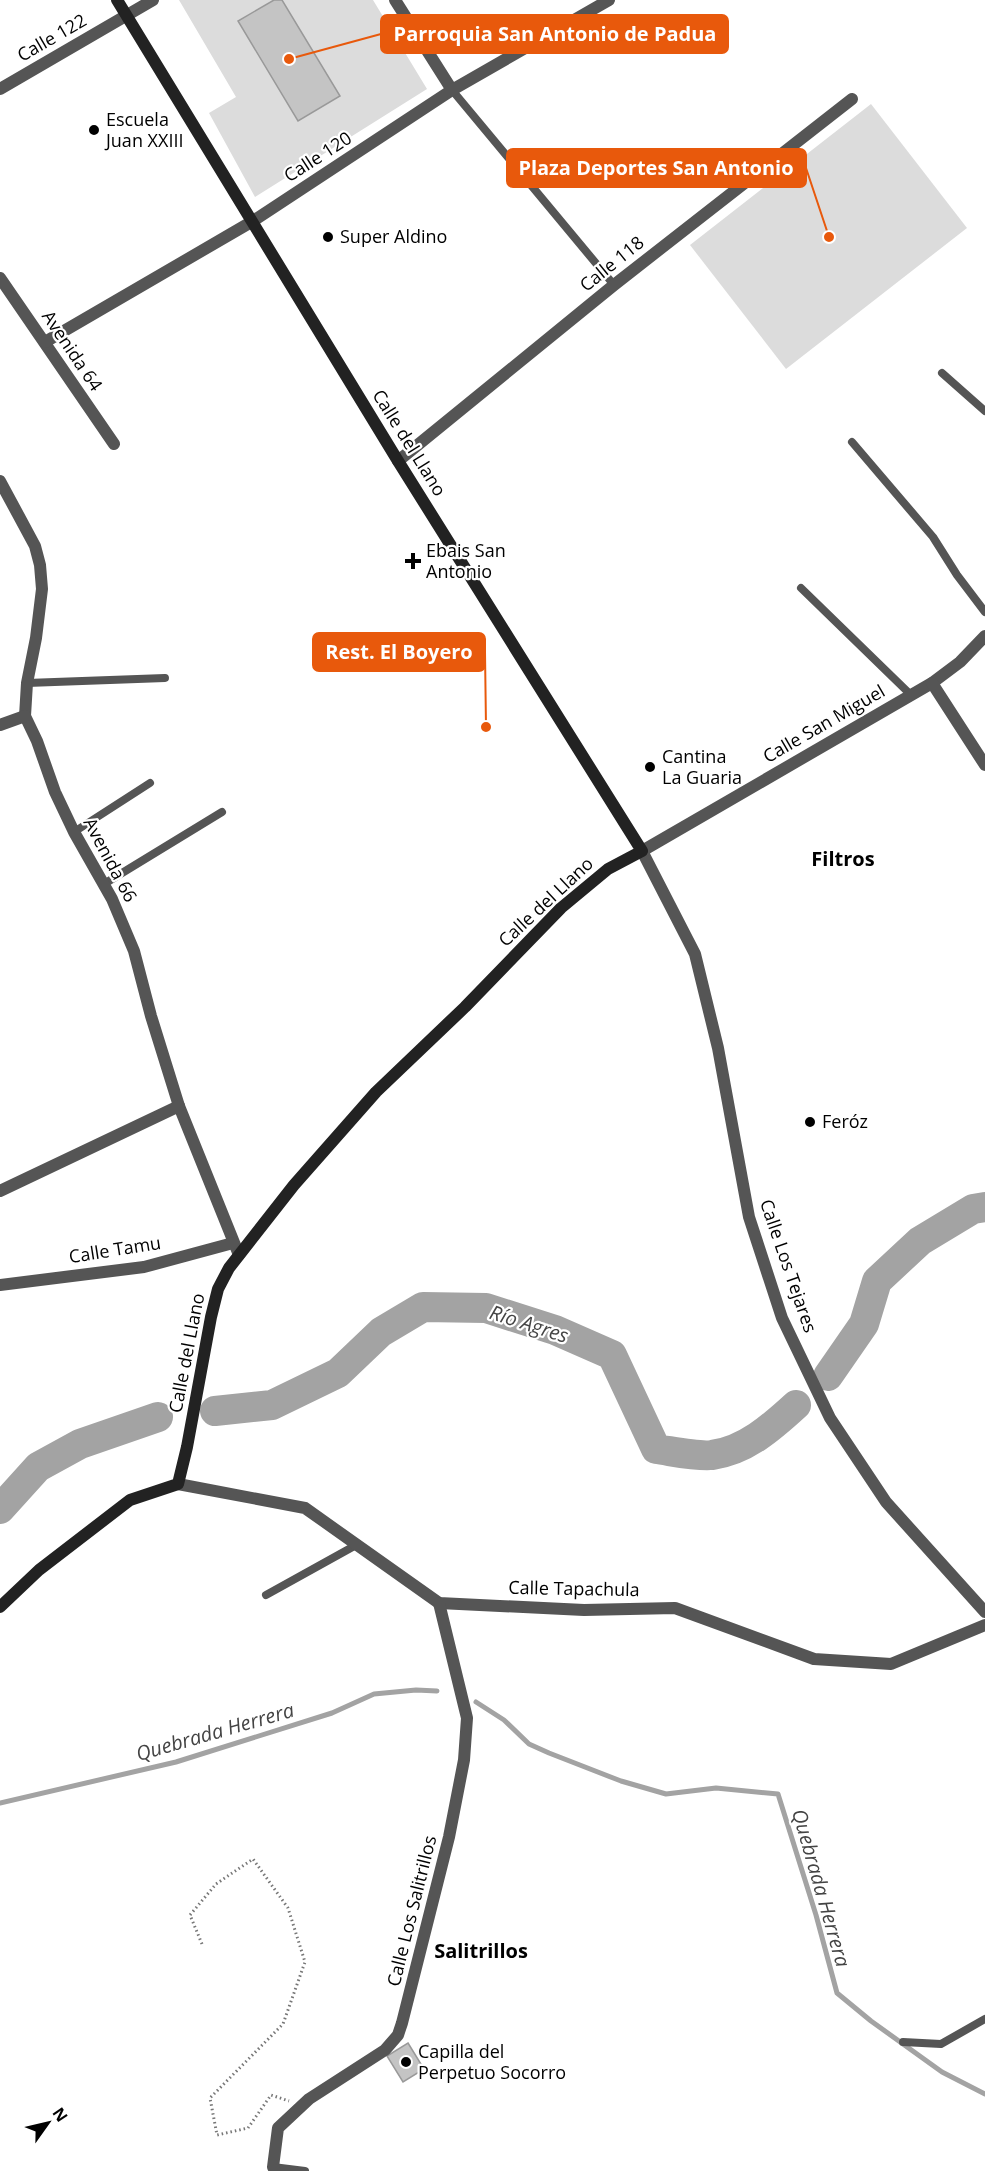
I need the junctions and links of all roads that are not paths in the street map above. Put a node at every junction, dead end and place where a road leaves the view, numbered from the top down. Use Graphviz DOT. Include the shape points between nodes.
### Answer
graph roads {
  1 [pos="117,0"];
  2 [pos="153,0"];
  3 [pos="395,0"];
  4 [pos="609,0"];
  5 [pos="127,16"];
  6 [pos="0,89"];
  7 [pos="452,90"];
  8 [pos="852,99"];
  9 [pos="253,221"];
  10 [pos="0,278"];
  11 [pos="614,285"];
  12 [pos="45,342"];
  13 [pos="942,373"];
  14 [pos="985,411"];
  15 [pos="852,442"];
  16 [pos="114,444"];
  17 [pos="399,461"];
  18 [pos="0,481"];
  19 [pos="801,588"];
  20 [pos="985,612"];
  21 [pos="985,636"];
  22 [pos="165,678"];
  23 [pos="932,682"];
  24 [pos="27,683"];
  25 [pos="911,695"];
  26 [pos="25,716"];
  27 [pos="0,725"];
  28 [pos="985,765"];
  29 [pos="150,783"];
  30 [pos="222,812"];
  31 [pos="74,832"];
  32 [pos="642,851"];
  33 [pos="105,884"];
  34 [pos="179,1106"];
  35 [pos="0,1191"];
  36 [pos="233,1243"];
  37 [pos="239,1255"];
  38 [pos="0,1285"];
  39 [pos="178,1484"];
  40 [pos="357,1544"];
  41 [pos="266,1595"];
  42 [pos="439,1604"];
  43 [pos="0,1607"];
  44 [pos="985,1612"];
  45 [pos="985,1624"];
  46 [pos="985,2019"];
  47 [pos="903,2042"];
  48 [pos="274,2169"];
  49 [pos="305,2171"];
  1 -- 5 [label="main road, Calle del Llano"];
  2 -- 5 [label="street, Calle 122"];
  3 -- 7 [label="street"];
  4 -- 7 [label="street, Calle 120"];
  5 -- 6 [label="street, Calle 122"];
  5 -- 9 [label="main road, Calle del Llano"];
  7 -- 9 [label="street, Calle 120"];
  7 -- 11 [label="lane"];
  8 -- 11 [label="street, Calle 118"];
  9 -- 12 [label="street, Calle 120"];
  9 -- 17 [label="main road, Calle del Llano"];
  10 -- 12 [label="street, Avenida 64"];
  11 -- 17 [label="street, Calle 118"];
  12 -- 16 [label="street, Avenida 64"];
  13 -- 14 [label="lane"];
  15 -- 20 [label="lane" via="933,537"];
  17 -- 32 [label="main road, Calle del Llano"];
  18 -- 24 [label="street, Avenida 66" via="35,546 40,565 42,590"];
  19 -- 25 [label="lane"];
  21 -- 23 [label="street, Calle San Miguel" via="960,662"];
  22 -- 24 [label="lane"];
  23 -- 25 [label="street, Calle San Miguel"];
  23 -- 28 [label="street"];
  24 -- 26 [label="street, Avenida 66"];
  25 -- 32 [label="street, Calle San Miguel"];
  26 -- 27 [label="street"];
  26 -- 31 [label="street, Avenida 66"];
  29 -- 31 [label="lane"];
  30 -- 33 [label="lane"];
  31 -- 33 [label="street, Avenida 66"];
  32 -- 37 [label="main road, Calle del Llano" via="608,869 561,908 376,1092"];
  32 -- 44 [label="street, Calle Los Tejares" via="695,954 718,1048 749,1217 782,1318 830,1418 886,1502"];
  33 -- 34 [label="street, Avenida 66" via="134,951"];
  34 -- 35 [label="street"];
  34 -- 36 [label="street, Avenida 66"];
  36 -- 37 [label="street, Avenida 66"];
  36 -- 38 [label="street, Calle Tamu" via="144,1267"];
  37 -- 39 [label="main road, Calle del Llano" via="218,1289"];
  39 -- 40 [label="street" via="306,1508"];
  39 -- 43 [label="main road" via="130,1500 39,1570"];
  40 -- 41 [label="lane"];
  40 -- 42 [label="street"];
  42 -- 45 [label="street, Calle Tapachula" via="584,1610 675,1608 814,1659 891,1664"];
  42 -- 48 [label="street, Calle Los Salitrillos" via="467,1718 464,1760 449,1837 402,2023 398,2035 385,2050 309,2099 278,2128"];
  46 -- 47 [label="lane" via="941,2044"];
  48 -- 49 [label="lane"];
}
